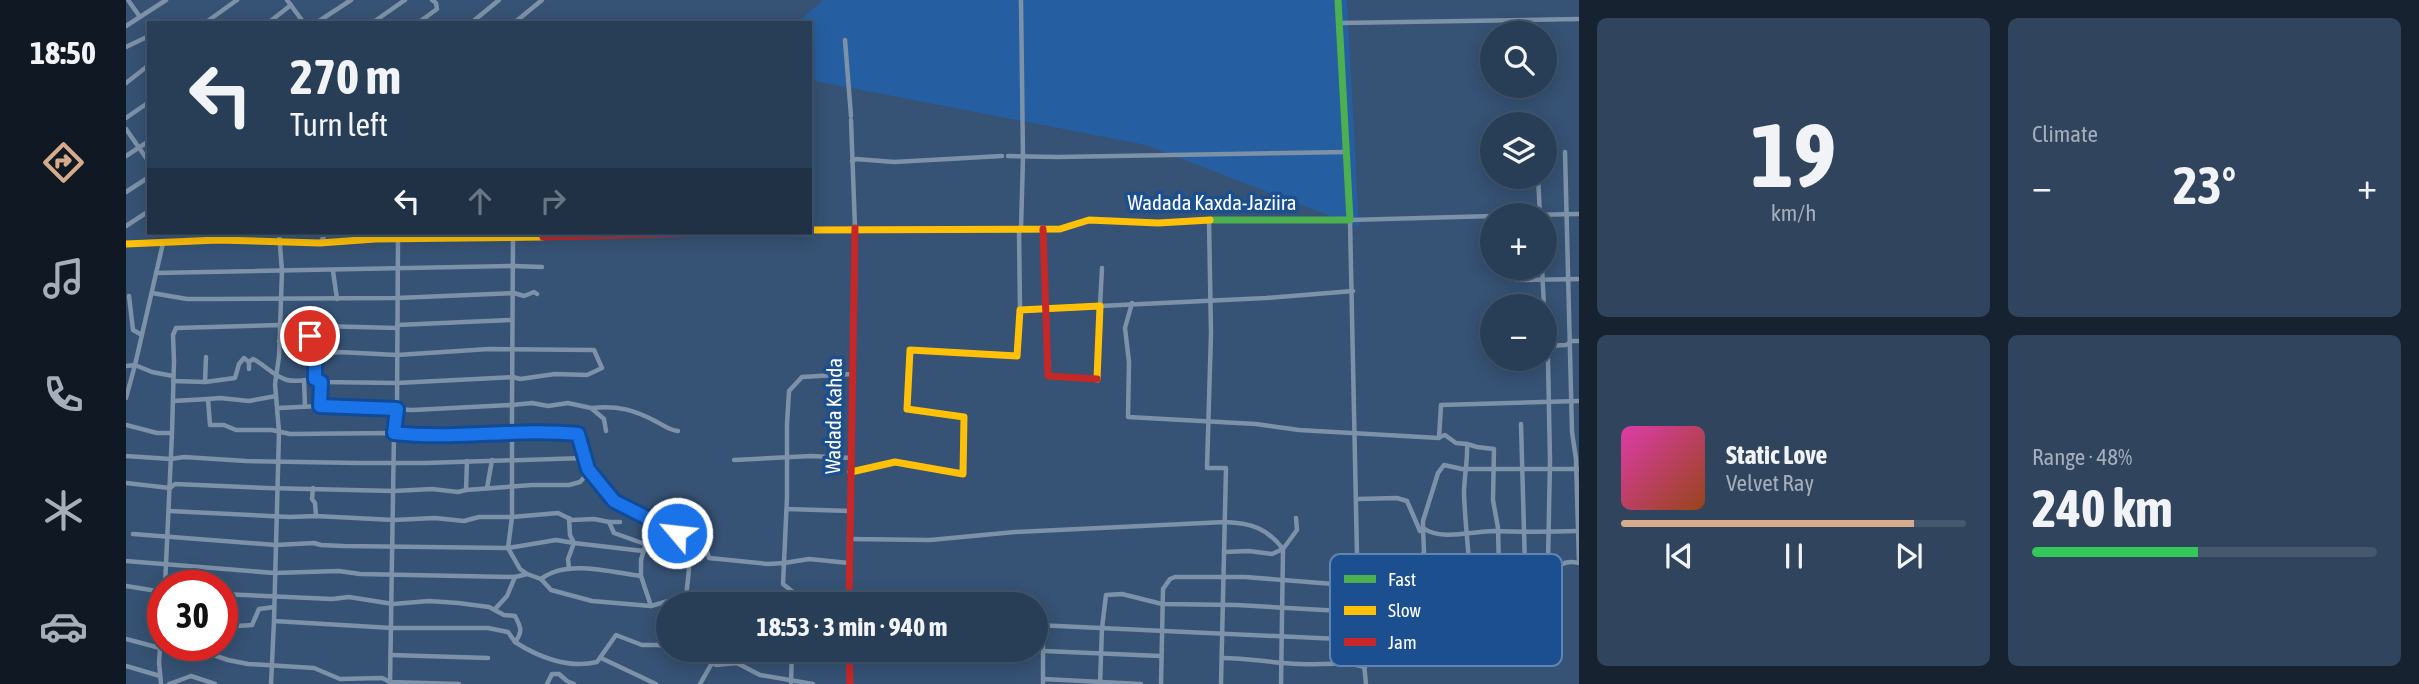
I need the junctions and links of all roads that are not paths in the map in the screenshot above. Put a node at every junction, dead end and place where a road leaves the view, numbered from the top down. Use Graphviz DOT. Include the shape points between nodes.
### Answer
graph roads {
  1 [pos="128,0"];
  2 [pos="166,0"];
  3 [pos="237,0"];
  4 [pos="351,0"];
  5 [pos="405,0"];
  6 [pos="432,0"];
  7 [pos="499,0"];
  8 [pos="542,0"];
  9 [pos="1021,0"];
  10 [pos="1338,0"];
  11 [pos="289,3"];
  12 [pos="140,17"];
  13 [pos="1579,19"];
  14 [pos="208,21"];
  15 [pos="270,21"];
  16 [pos="302,21"];
  17 [pos="319,21"];
  18 [pos="375,21"];
  19 [pos="421,21"];
  20 [pos="473,21"];
  21 [pos="516,21"];
  22 [pos="1340,23"];
  23 [pos="126,26"];
  24 [pos="147,37"];
  25 [pos="845,40"];
  26 [pos="126,47"];
  27 [pos="147,66"];
  28 [pos="126,82"];
  29 [pos="147,104"];
  30 [pos="126,118"];
  31 [pos="126,130"];
  32 [pos="147,142"];
  33 [pos="139,148"];
  34 [pos="1346,152"];
  35 [pos="1565,152"];
  36 [pos="126,156"];
  37 [pos="1023,157"];
  38 [pos="147,159"];
  39 [pos="852,161"];
  40 [pos="147,178"];
  41 [pos="126,192"];
  42 [pos="147,212"];
  43 [pos="1579,214"];
  44 [pos="1557,215"];
  45 [pos="1567,215"];
  46 [pos="1480,216"];
  47 [pos="1209,220"];
  48 [pos="1350,220"];
  49 [pos="126,226"];
  50 [pos="855,228"];
  51 [pos="1020,229"];
  52 [pos="1043,229"];
  53 [pos="812,230"];
  54 [pos="200,235"];
  55 [pos="224,235"];
  56 [pos="279,235"];
  57 [pos="325,235"];
  58 [pos="438,235"];
  59 [pos="635,235"];
  60 [pos="376,236"];
  61 [pos="513,238"];
  62 [pos="398,239"];
  63 [pos="218,240"];
  64 [pos="204,241"];
  65 [pos="281,242"];
  66 [pos="163,243"];
  67 [pos="320,243"];
  68 [pos="126,244"];
  69 [pos="514,266"];
  70 [pos="542,267"];
  71 [pos="1102,268"];
  72 [pos="398,270"];
  73 [pos="282,271"];
  74 [pos="333,271"];
  75 [pos="156,274"];
  76 [pos="1557,279"];
  77 [pos="1569,279"];
  78 [pos="1579,279"];
  79 [pos="1353,291"];
  80 [pos="152,293"];
  81 [pos="513,293"];
  82 [pos="537,294"];
  83 [pos="129,296"];
  84 [pos="282,298"];
  85 [pos="397,298"];
  86 [pos="337,299"];
  87 [pos="1209,300"];
  88 [pos="1132,303"];
  89 [pos="1100,306"];
  90 [pos="1047,309"];
  91 [pos="1020,310"];
  92 [pos="512,320"];
  93 [pos="280,325"];
  94 [pos="312,326"];
  95 [pos="397,326"];
  96 [pos="142,335"];
  97 [pos="279,341"];
  98 [pos="1579,341"];
  99 [pos="1569,343"];
  100 [pos="1557,345"];
  101 [pos="514,349"];
  102 [pos="313,353"];
  103 [pos="397,355"];
  104 [pos="206,357"];
  105 [pos="249,362"];
  106 [pos="135,365"];
  107 [pos="126,366"];
  108 [pos="249,369"];
  109 [pos="1548,371"];
  110 [pos="852,374"];
  111 [pos="276,375"];
  112 [pos="513,377"];
  113 [pos="173,379"];
  114 [pos="315,379"];
  115 [pos="304,380"];
  116 [pos="205,382"];
  117 [pos="321,382"];
  118 [pos="397,383"];
  119 [pos="276,396"];
  120 [pos="126,398"];
  121 [pos="208,399"];
  122 [pos="173,401"];
  123 [pos="1549,401"];
  124 [pos="1571,401"];
  125 [pos="1579,401"];
  126 [pos="512,405"];
  127 [pos="305,406"];
  128 [pos="320,406"];
  129 [pos="278,408"];
  130 [pos="591,408"];
  131 [pos="397,409"];
  132 [pos="1209,422"];
  133 [pos="1521,424"];
  134 [pos="126,425"];
  135 [pos="606,431"];
  136 [pos="678,431"];
  137 [pos="279,432"];
  138 [pos="1356,432"];
  139 [pos="172,433"];
  140 [pos="394,433"];
  141 [pos="513,434"];
  142 [pos="1440,438"];
  143 [pos="1467,444"];
  144 [pos="126,456"];
  145 [pos="787,457"];
  146 [pos="585,458"];
  147 [pos="851,458"];
  148 [pos="513,459"];
  149 [pos="171,460"];
  150 [pos="492,460"];
  151 [pos="734,460"];
  152 [pos="467,461"];
  153 [pos="278,462"];
  154 [pos="394,462"];
  155 [pos="1466,468"];
  156 [pos="1493,468"];
  157 [pos="1577,468"];
  158 [pos="1523,469"];
  159 [pos="1549,470"];
  160 [pos="590,471"];
  161 [pos="851,472"];
  162 [pos="126,483"];
  163 [pos="277,487"];
  164 [pos="170,488"];
  165 [pos="313,488"];
  166 [pos="487,488"];
  167 [pos="512,488"];
  168 [pos="466,490"];
  169 [pos="394,491"];
  170 [pos="1357,499"];
  171 [pos="787,509"];
  172 [pos="169,511"];
  173 [pos="850,511"];
  174 [pos="277,515"];
  175 [pos="316,516"];
  176 [pos="512,517"];
  177 [pos="1297,518"];
  178 [pos="569,519"];
  179 [pos="394,520"];
  180 [pos="653,520"];
  181 [pos="609,522"];
  182 [pos="620,522"];
  183 [pos="1225,522"];
  184 [pos="1423,528"];
  185 [pos="1578,531"];
  186 [pos="1498,532"];
  187 [pos="1549,532"];
  188 [pos="614,533"];
  189 [pos="1522,533"];
  190 [pos="133,534"];
  191 [pos="1467,534"];
  192 [pos="168,537"];
  193 [pos="849,538"];
  194 [pos="575,543"];
  195 [pos="645,544"];
  196 [pos="276,545"];
  197 [pos="393,546"];
  198 [pos="619,547"];
  199 [pos="508,548"];
  200 [pos="1283,549"];
  201 [pos="689,550"];
  202 [pos="643,551"];
  203 [pos="1224,552"];
  204 [pos="1358,554"];
  205 [pos="1423,554"];
  206 [pos="1469,554"];
  207 [pos="1499,554"];
  208 [pos="1524,554"];
  209 [pos="1548,554"];
  210 [pos="126,561"];
  211 [pos="784,563"];
  212 [pos="849,563"];
  213 [pos="1579,563"];
  214 [pos="166,564"];
  215 [pos="569,569"];
  216 [pos="166,570"];
  217 [pos="274,573"];
  218 [pos="393,575"];
  219 [pos="527,575"];
  220 [pos="641,576"];
  221 [pos="515,577"];
  222 [pos="1224,577"];
  223 [pos="541,579"];
  224 [pos="1282,579"];
  225 [pos="1330,583"];
  226 [pos="126,586"];
  227 [pos="147,589"];
  228 [pos="686,592"];
  229 [pos="793,592"];
  230 [pos="849,592"];
  231 [pos="238,595"];
  232 [pos="275,596"];
  233 [pos="393,604"];
  234 [pos="1162,604"];
  235 [pos="1223,604"];
  236 [pos="656,605"];
  237 [pos="651,606"];
  238 [pos="274,607"];
  239 [pos="1284,607"];
  240 [pos="495,608"];
  241 [pos="1330,610"];
  242 [pos="274,621"];
  243 [pos="1048,625"];
  244 [pos="238,626"];
  245 [pos="392,628"];
  246 [pos="1101,628"];
  247 [pos="1161,631"];
  248 [pos="1222,634"];
  249 [pos="1283,635"];
  250 [pos="1330,638"];
  251 [pos="126,639"];
  252 [pos="515,642"];
  253 [pos="147,645"];
  254 [pos="656,645"];
  255 [pos="1048,651"];
  256 [pos="1102,652"];
  257 [pos="391,655"];
  258 [pos="1160,656"];
  259 [pos="488,658"];
  260 [pos="601,658"];
  261 [pos="1222,658"];
  262 [pos="160,661"];
  263 [pos="233,661"];
  264 [pos="792,662"];
  265 [pos="849,662"];
  266 [pos="1044,662"];
  267 [pos="712,663"];
  268 [pos="737,663"];
  269 [pos="1282,663"];
  270 [pos="1330,664"];
  271 [pos="273,665"];
  272 [pos="126,666"];
  273 [pos="1358,666"];
  274 [pos="1365,667"];
  275 [pos="760,675"];
  276 [pos="160,676"];
  277 [pos="1043,681"];
  278 [pos="791,682"];
  279 [pos="390,683"];
  280 [pos="1101,683"];
  281 [pos="161,684"];
  282 [pos="169,684"];
  283 [pos="215,684"];
  284 [pos="271,684"];
  285 [pos="459,684"];
  286 [pos="547,684"];
  287 [pos="574,684"];
  288 [pos="656,684"];
  289 [pos="700,684"];
  290 [pos="758,684"];
  291 [pos="813,684"];
  292 [pos="850,684"];
  293 [pos="1141,684"];
  294 [pos="1161,684"];
  295 [pos="1221,684"];
  296 [pos="1281,684"];
  297 [pos="1366,684"];
  1 -- 12 [label="street"];
  2 -- 12 [label="street"];
  3 -- 14 [label="street"];
  4 -- 17 [label="street"];
  5 -- 18 [label="street"];
  6 -- 19 [label="street" via="436,9"];
  7 -- 20 [label="street"];
  8 -- 21 [label="street"];
  9 -- 37 [label="street"];
  10 -- 22 [label="street"];
  11 -- 15 [label="street"];
  11 -- 16 [label="street"];
  12 -- 23 [label="street"];
  13 -- 22 [label="street"];
  22 -- 34 [label="street"];
  24 -- 26 [label="street"];
  25 -- 39 [label="street"];
  27 -- 28 [label="street"];
  29 -- 30 [label="street"];
  31 -- 33 [label="street"];
  32 -- 33 [label="street"];
  33 -- 36 [label="street"];
  33 -- 38 [label="street"];
  34 -- 37 [label="street"];
  34 -- 48 [label="street"];
  35 -- 45 [label="street"];
  37 -- 39 [label="street"];
  37 -- 51 [label="street"];
  39 -- 50 [label="street"];
  40 -- 41 [label="street"];
  42 -- 49 [label="street"];
  43 -- 45 [label="street"];
  44 -- 45 [label="street"];
  45 -- 77 [label="street"];
  46 -- 48 [label="street"];
  47 -- 48 [label="street, Wadada Kaxda-Jaziira"];
  47 -- 52 [label="street, Wadada Kaxda-Jaziira" via="1089,220"];
  47 -- 87 [label="street"];
  48 -- 79 [label="street"];
  50 -- 51 [label="street, Wadada Kaxda-Jaziira"];
  50 -- 53 [label="street, Wadada Kaxda-Jaziira"];
  50 -- 110 [label="street, Wadada Kahda"];
  51 -- 52 [label="street, Wadada Kaxda-Jaziira"];
  51 -- 91 [label="street"];
  52 -- 90 [label="street"];
  54 -- 64 [label="street"];
  55 -- 63 [label="street"];
  56 -- 65 [label="street"];
  57 -- 67 [label="street"];
  58 -- 61 [label="street"];
  58 -- 62 [label="street"];
  59 -- 61 [label="street"];
  60 -- 62 [label="street"];
  60 -- 67 [label="street"];
  61 -- 69 [label="street"];
  62 -- 72 [label="street"];
  63 -- 64 [label="street"];
  63 -- 65 [label="street"];
  64 -- 66 [label="street"];
  65 -- 67 [label="street"];
  65 -- 73 [label="street"];
  66 -- 68 [label="street"];
  66 -- 75 [label="street"];
  69 -- 70 [label="street"];
  69 -- 72 [label="street"];
  69 -- 81 [label="street"];
  71 -- 89 [label="street"];
  72 -- 74 [label="street"];
  72 -- 85 [label="street"];
  73 -- 74 [label="street"];
  73 -- 75 [label="street"];
  73 -- 84 [label="street"];
  74 -- 86 [label="street"];
  75 -- 80 [label="street"];
  76 -- 77 [label="street"];
  77 -- 78 [label="street"];
  77 -- 99 [label="street"];
  79 -- 87 [label="street"];
  79 -- 138 [label="street"];
  80 -- 84 [label="street" via="187,299"];
  80 -- 96 [label="street"];
  81 -- 82 [label="street"];
  81 -- 85 [label="street"];
  81 -- 92 [label="street"];
  83 -- 96 [label="street" via="133,330"];
  84 -- 86 [label="street"];
  84 -- 93 [label="street"];
  85 -- 86 [label="street"];
  85 -- 95 [label="street"];
  87 -- 88 [label="street"];
  87 -- 132 [label="street"];
  88 -- 89 [label="street"];
  88 -- 132 [label="street" via="1125,328 1128,417"];
  89 -- 90 [label="street"];
  89 -- 90 [label="street" via="1098,379 1048,376"];
  90 -- 91 [label="street"];
  91 -- 161 [label="street" via="1017,356 910,350 907,409 964,417 963,474 895,462"];
  92 -- 95 [label="street"];
  92 -- 101 [label="street"];
  93 -- 94 [label="street"];
  93 -- 97 [label="street"];
  93 -- 113 [label="street" via="176,328"];
  94 -- 95 [label="street"];
  94 -- 102 [label="street"];
  95 -- 103 [label="street"];
  96 -- 106 [label="street"];
  97 -- 102 [label="street"];
  97 -- 111 [label="street"];
  98 -- 99 [label="street"];
  99 -- 100 [label="street"];
  99 -- 124 [label="street"];
  101 -- 103 [label="street"];
  101 -- 112 [label="street"];
  101 -- 112 [label="street" via="594,350 601,368 587,375"];
  102 -- 103 [label="street"];
  102 -- 114 [label="street"];
  103 -- 118 [label="street"];
  104 -- 116 [label="street"];
  105 -- 108 [label="street"];
  105 -- 111 [label="street" via="253,359"];
  105 -- 116 [label="street" via="244,358 235,379"];
  106 -- 107 [label="street"];
  106 -- 113 [label="street"];
  106 -- 120 [label="street"];
  109 -- 123 [label="street"];
  110 -- 145 [label="street" via="802,377 789,391"];
  110 -- 147 [label="street, Wadada Kahda"];
  111 -- 115 [label="street"];
  111 -- 119 [label="street"];
  112 -- 118 [label="street"];
  112 -- 126 [label="street"];
  113 -- 116 [label="street"];
  113 -- 122 [label="street"];
  114 -- 115 [label="street"];
  114 -- 117 [label="street"];
  115 -- 127 [label="street"];
  117 -- 118 [label="street"];
  117 -- 128 [label="street"];
  118 -- 131 [label="street"];
  119 -- 121 [label="street" via="249,401"];
  119 -- 129 [label="street"];
  121 -- 122 [label="street"];
  121 -- 137 [label="street" via="210,425"];
  122 -- 139 [label="street"];
  123 -- 124 [label="street"];
  123 -- 142 [label="street" via="1441,405"];
  123 -- 159 [label="street"];
  124 -- 125 [label="street"];
  124 -- 157 [label="street"];
  126 -- 130 [label="street" via="568,403"];
  126 -- 131 [label="street"];
  126 -- 141 [label="street"];
  127 -- 128 [label="street"];
  127 -- 129 [label="street"];
  128 -- 131 [label="street"];
  129 -- 137 [label="street"];
  130 -- 135 [label="street" via="604,419"];
  130 -- 136 [label="street" via="614,406 633,411"];
  131 -- 140 [label="street"];
  132 -- 138 [label="street"];
  132 -- 183 [label="street" via="1208,468 1226,468"];
  133 -- 158 [label="street"];
  134 -- 139 [label="street"];
  137 -- 140 [label="street"];
  137 -- 153 [label="street"];
  138 -- 142 [label="street"];
  138 -- 170 [label="street"];
  139 -- 149 [label="street"];
  140 -- 141 [label="street"];
  140 -- 154 [label="street"];
  141 -- 146 [label="street" via="578,434"];
  141 -- 148 [label="street"];
  142 -- 143 [label="street" via="1445,435"];
  143 -- 155 [label="street"];
  143 -- 156 [label="street" via="1494,449"];
  144 -- 149 [label="street"];
  145 -- 147 [label="street"];
  145 -- 151 [label="street"];
  145 -- 171 [label="street"];
  146 -- 148 [label="street"];
  146 -- 160 [label="street"];
  147 -- 161 [label="street, Wadada Kahda"];
  148 -- 150 [label="street"];
  148 -- 167 [label="street"];
  149 -- 153 [label="street"];
  149 -- 164 [label="street"];
  150 -- 152 [label="street"];
  150 -- 166 [label="street"];
  152 -- 154 [label="street"];
  152 -- 168 [label="street"];
  153 -- 154 [label="street"];
  153 -- 163 [label="street"];
  154 -- 169 [label="street"];
  155 -- 156 [label="street"];
  155 -- 184 [label="street" via="1444,464 1428,500"];
  155 -- 191 [label="street"];
  156 -- 158 [label="street"];
  156 -- 186 [label="street"];
  157 -- 159 [label="street"];
  157 -- 185 [label="street"];
  158 -- 159 [label="street"];
  158 -- 189 [label="street"];
  159 -- 187 [label="street"];
  160 -- 167 [label="street" via="580,482 569,485"];
  160 -- 180 [label="street" via="614,501"];
  161 -- 173 [label="street, Wadada Kahda"];
  162 -- 164 [label="street"];
  163 -- 164 [label="street" via="175,484"];
  163 -- 165 [label="street"];
  163 -- 174 [label="street"];
  164 -- 172 [label="street"];
  165 -- 169 [label="street"];
  165 -- 175 [label="street"];
  166 -- 167 [label="street"];
  166 -- 168 [label="street"];
  167 -- 176 [label="street"];
  168 -- 169 [label="street"];
  169 -- 179 [label="street"];
  170 -- 184 [label="street" via="1407,502 1420,531"];
  170 -- 204 [label="street"];
  171 -- 173 [label="street"];
  171 -- 211 [label="street"];
  172 -- 174 [label="street"];
  172 -- 192 [label="street"];
  173 -- 193 [label="street, Wadada Kahda"];
  174 -- 175 [label="street"];
  174 -- 196 [label="street"];
  175 -- 179 [label="street"];
  176 -- 178 [label="street" via="558,513"];
  176 -- 179 [label="street" via="464,522"];
  176 -- 199 [label="street"];
  177 -- 200 [label="street" via="1297,530"];
  178 -- 181 [label="street"];
  178 -- 194 [label="street"];
  179 -- 197 [label="street"];
  180 -- 195 [label="street"];
  180 -- 201 [label="street" via="677,533 678,546"];
  181 -- 182 [label="street"];
  181 -- 188 [label="street"];
  183 -- 193 [label="street" via="930,540"];
  183 -- 200 [label="street" via="1264,529"];
  183 -- 203 [label="street"];
  184 -- 191 [label="street"];
  184 -- 205 [label="street"];
  185 -- 187 [label="street"];
  185 -- 213 [label="street"];
  186 -- 189 [label="street"];
  186 -- 191 [label="street"];
  186 -- 207 [label="street"];
  187 -- 189 [label="street"];
  187 -- 209 [label="street"];
  188 -- 195 [label="street"];
  188 -- 198 [label="street"];
  189 -- 208 [label="street"];
  190 -- 192 [label="street"];
  191 -- 206 [label="street"];
  192 -- 196 [label="street"];
  192 -- 214 [label="street"];
  193 -- 212 [label="street, Wadada Kahda"];
  194 -- 198 [label="street"];
  194 -- 199 [label="street" via="556,540"];
  194 -- 215 [label="street"];
  195 -- 202 [label="street"];
  196 -- 197 [label="street"];
  196 -- 217 [label="street"];
  197 -- 199 [label="street"];
  197 -- 218 [label="street"];
  198 -- 202 [label="street"];
  199 -- 219 [label="street"];
  200 -- 203 [label="street" via="1272,554"];
  200 -- 224 [label="street"];
  201 -- 211 [label="street" via="706,547 709,558"];
  201 -- 228 [label="street"];
  202 -- 220 [label="street"];
  203 -- 222 [label="street"];
  210 -- 214 [label="street"];
  211 -- 212 [label="street" via="809,559"];
  211 -- 229 [label="street" via="783,584"];
  212 -- 230 [label="street, Wadada Kahda"];
  214 -- 216 [label="street"];
  214 -- 217 [label="street"];
  215 -- 220 [label="street"];
  215 -- 223 [label="street" via="552,570"];
  217 -- 218 [label="street"];
  217 -- 232 [label="street"];
  218 -- 221 [label="street"];
  218 -- 233 [label="street"];
  219 -- 221 [label="street"];
  219 -- 223 [label="street"];
  220 -- 237 [label="street"];
  221 -- 240 [label="street" via="507,596"];
  222 -- 224 [label="street"];
  222 -- 234 [label="street" via="1170,579 1164,586"];
  222 -- 235 [label="street"];
  223 -- 237 [label="street" via="551,590 592,601"];
  224 -- 225 [label="street"];
  224 -- 239 [label="street"];
  226 -- 227 [label="street"];
  231 -- 232 [label="street"];
  232 -- 233 [label="street" via="349,597"];
  232 -- 238 [label="street"];
  233 -- 240 [label="street" via="429,601"];
  233 -- 245 [label="street"];
  234 -- 235 [label="street"];
  234 -- 246 [label="street" via="1122,594 1106,595"];
  234 -- 247 [label="street"];
  235 -- 239 [label="street"];
  235 -- 248 [label="street"];
  236 -- 237 [label="street"];
  238 -- 242 [label="street"];
  238 -- 244 [label="street" via="259,609 252,625"];
  239 -- 241 [label="street"];
  239 -- 249 [label="street"];
  240 -- 252 [label="street" via="503,615 515,616 521,635"];
  242 -- 245 [label="street"];
  242 -- 271 [label="street"];
  243 -- 246 [label="street"];
  245 -- 252 [label="street" via="488,628 508,632"];
  245 -- 257 [label="street"];
  246 -- 247 [label="street"];
  246 -- 256 [label="street"];
  247 -- 248 [label="street"];
  247 -- 258 [label="street"];
  248 -- 249 [label="street"];
  248 -- 261 [label="street"];
  249 -- 250 [label="street"];
  249 -- 269 [label="street"];
  251 -- 253 [label="street"];
  252 -- 260 [label="street" via="556,662 591,663"];
  254 -- 260 [label="street" via="616,635"];
  255 -- 256 [label="street"];
  256 -- 258 [label="street"];
  256 -- 280 [label="street"];
  257 -- 259 [label="street"];
  257 -- 279 [label="street"];
  258 -- 294 [label="street"];
  260 -- 288 [label="street"];
  261 -- 269 [label="street"];
  261 -- 295 [label="street"];
  262 -- 276 [label="street"];
  263 -- 271 [label="street"];
  264 -- 278 [label="street"];
  265 -- 292 [label="street"];
  266 -- 277 [label="street"];
  267 -- 268 [label="street"];
  267 -- 289 [label="street"];
  268 -- 275 [label="street"];
  269 -- 270 [label="street"];
  269 -- 296 [label="street"];
  271 -- 279 [label="street" via="314,668 340,678 382,678"];
  271 -- 284 [label="street"];
  272 -- 276 [label="street"];
  273 -- 274 [label="street"];
  274 -- 297 [label="street"];
  275 -- 278 [label="street"];
  275 -- 290 [label="street"];
  276 -- 281 [label="street"];
  277 -- 280 [label="street"];
  278 -- 291 [label="street"];
  279 -- 285 [label="street"];
  280 -- 293 [label="street"];
  282 -- 283 [label="street" via="191,676"];
  286 -- 287 [label="street" via="552,674 559,674"];
}
